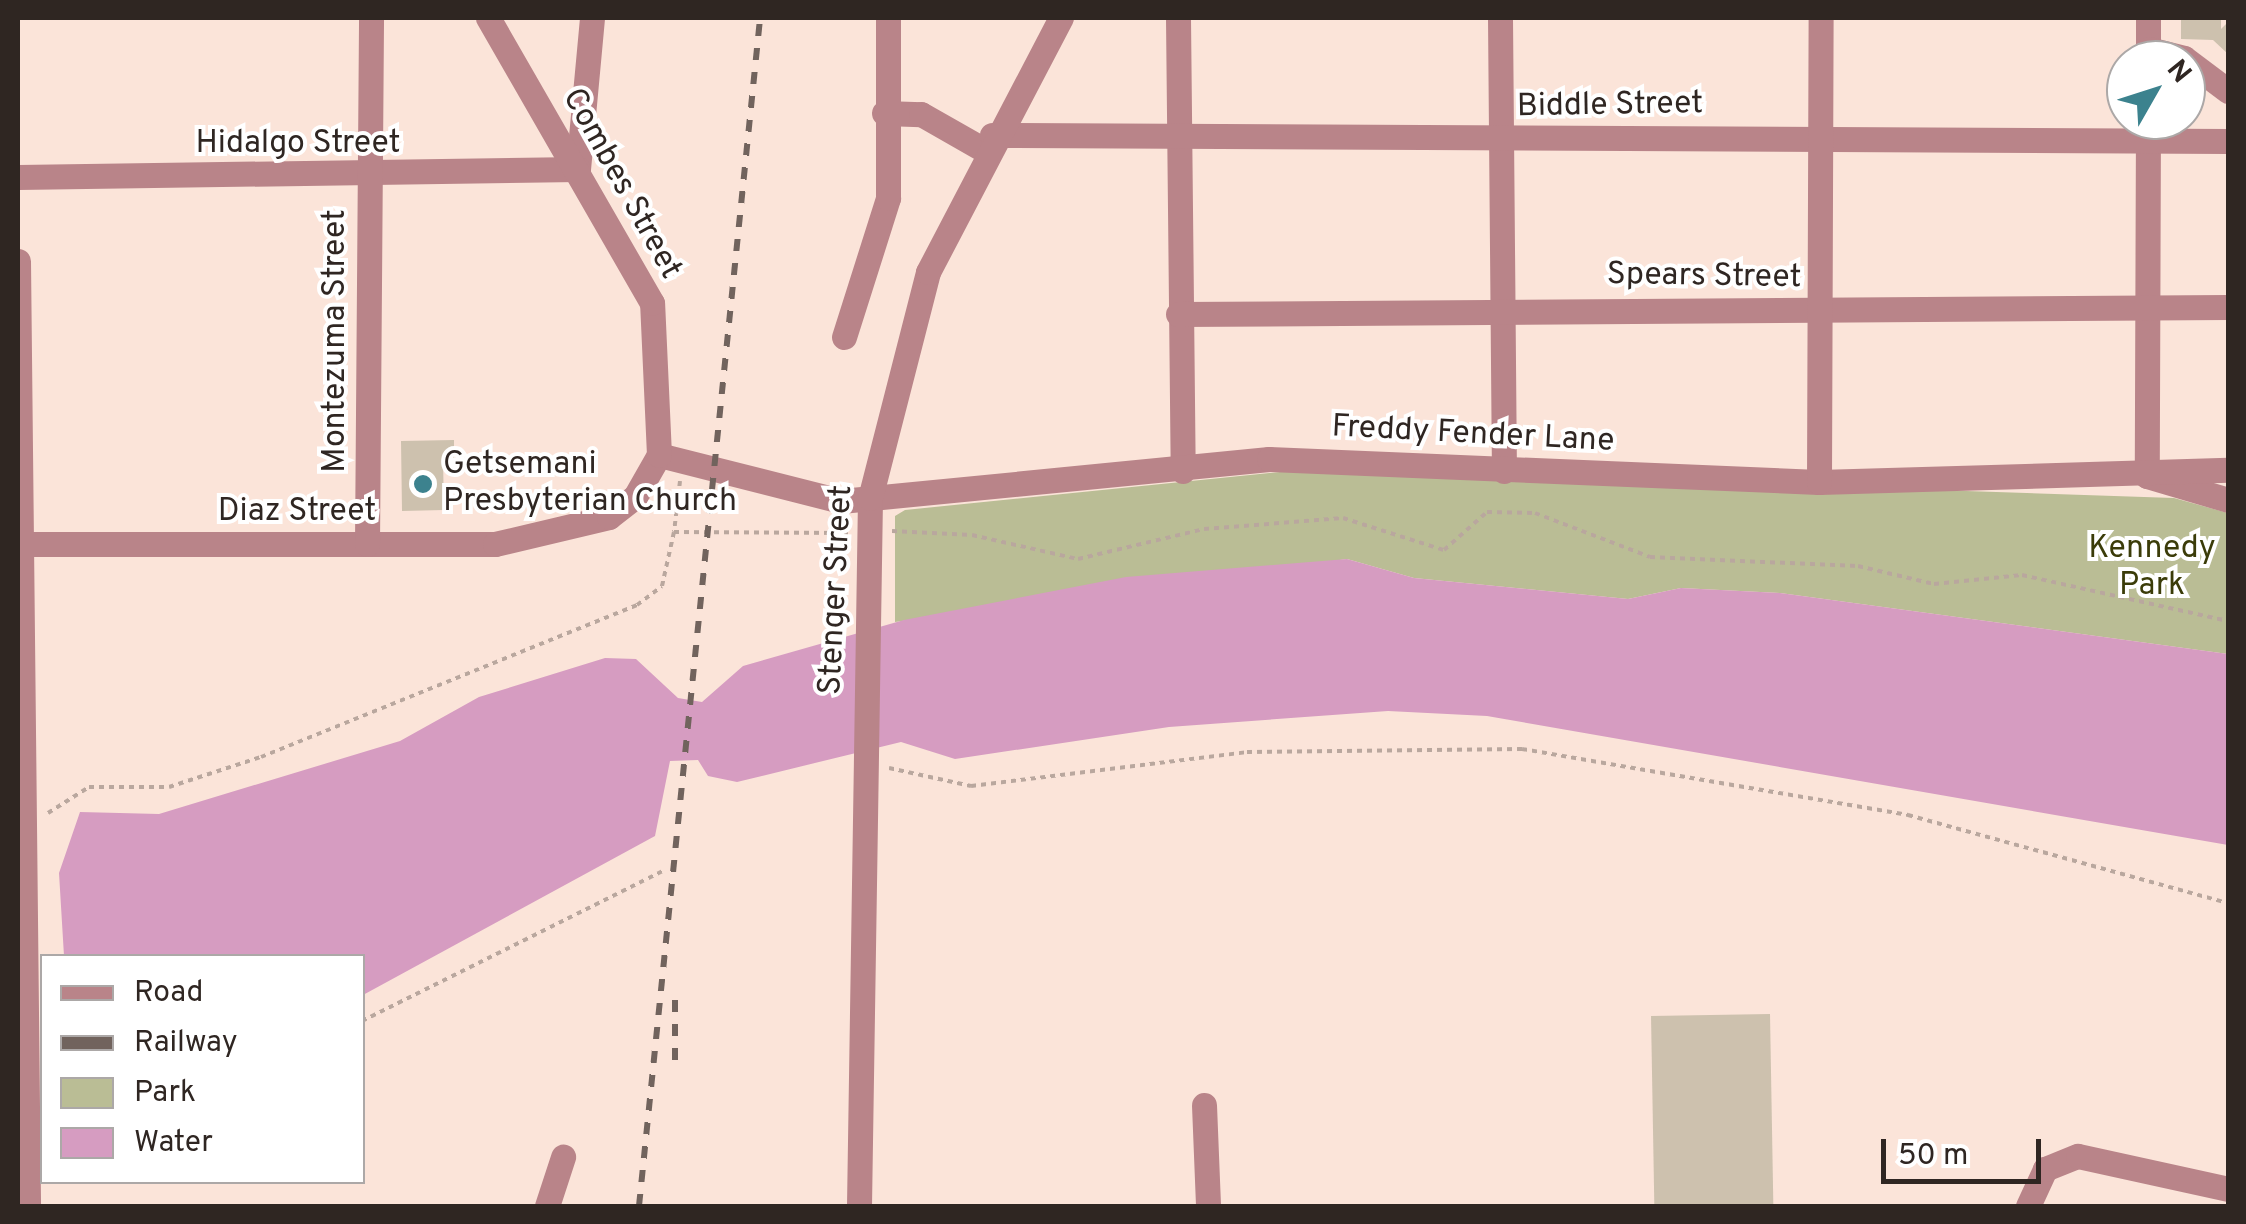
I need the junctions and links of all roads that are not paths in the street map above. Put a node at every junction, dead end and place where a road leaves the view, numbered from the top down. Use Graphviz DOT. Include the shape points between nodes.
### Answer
graph roads {
  1 [pos="372,18"];
  2 [pos="488,18"];
  3 [pos="592,18"];
  4 [pos="888,18"];
  5 [pos="1061,18"];
  6 [pos="1178,18"];
  7 [pos="1500,18"];
  8 [pos="1822,18"];
  9 [pos="2206,74"];
  10 [pos="2228,91"];
  11 [pos="884,112"];
  12 [pos="2106,131"];
  13 [pos="1178,133"];
  14 [pos="1819,136"];
  15 [pos="1500,139"];
  16 [pos="2148,140"];
  17 [pos="988,143"];
  18 [pos="578,169"];
  19 [pos="370,176"];
  20 [pos="18,177"];
  21 [pos="18,261"];
  22 [pos="1498,307"];
  23 [pos="2149,308"];
  24 [pos="2228,308"];
  25 [pos="1822,310"];
  26 [pos="1178,314"];
  27 [pos="844,336"];
  28 [pos="671,459"];
  29 [pos="2228,470"];
  30 [pos="1504,471"];
  31 [pos="1183,472"];
  32 [pos="2146,476"];
  33 [pos="1819,482"];
  34 [pos="870,498"];
  35 [pos="2228,500"];
  36 [pos="19,544"];
  37 [pos="367,544"];
  38 [pos="1204,1106"];
  39 [pos="563,1157"];
  40 [pos="2228,1189"];
  41 [pos="28,1206"];
  42 [pos="547,1206"];
  43 [pos="859,1206"];
  44 [pos="1208,1206"];
  45 [pos="2028,1206"];
  1 -- 19 [label="street, Montezuma Street"];
  2 -- 18 [label="street, Combes Street"];
  3 -- 18 [label="street"];
  4 -- 11 [label="street"];
  5 -- 17 [label="street, Stenger Street"];
  6 -- 13 [label="street"];
  7 -- 15 [label="street"];
  8 -- 14 [label="street"];
  9 -- 10 [label="street"];
  11 -- 17 [label="street" via="920,114"];
  11 -- 27 [label="street" via="888,198"];
  12 -- 14 [label="street, Biddle Street"];
  13 -- 15 [label="street, Biddle Street"];
  13 -- 17 [label="street, Biddle Street"];
  13 -- 26 [label="street"];
  14 -- 15 [label="street, Biddle Street"];
  14 -- 25 [label="street"];
  15 -- 22 [label="street"];
  16 -- 23 [label="street"];
  17 -- 34 [label="street, Stenger Street" via="928,272"];
  18 -- 19 [label="street, Hidalgo Street"];
  18 -- 28 [label="street, Combes Street" via="652,303"];
  19 -- 20 [label="street, Hidalgo Street"];
  19 -- 37 [label="street, Montezuma Street"];
  21 -- 36 [label="street"];
  22 -- 25 [label="street, Spears Street"];
  22 -- 26 [label="street, Spears Street"];
  22 -- 30 [label="street"];
  23 -- 24 [label="street, Spears Street"];
  23 -- 25 [label="street, Spears Street"];
  23 -- 32 [label="street"];
  25 -- 33 [label="street"];
  26 -- 31 [label="street"];
  28 -- 34 [label="street, Freddy Fender Lane" via="841,501"];
  28 -- 37 [label="street, Diaz Street" via="609,517 496,544"];
  29 -- 32 [label="street, Freddy Fender Lane"];
  30 -- 31 [label="street, Freddy Fender Lane" via="1269,459"];
  30 -- 33 [label="street, Freddy Fender Lane"];
  31 -- 34 [label="street, Freddy Fender Lane"];
  32 -- 33 [label="street, Freddy Fender Lane"];
  32 -- 35 [label="street"];
  34 -- 43 [label="street, Stenger Street" via="863,626"];
  36 -- 37 [label="street, Diaz Street"];
  36 -- 41 [label="street"];
  38 -- 44 [label="street"];
  39 -- 42 [label="street"];
  40 -- 45 [label="street" via="2078,1156 2045,1169"];
}
